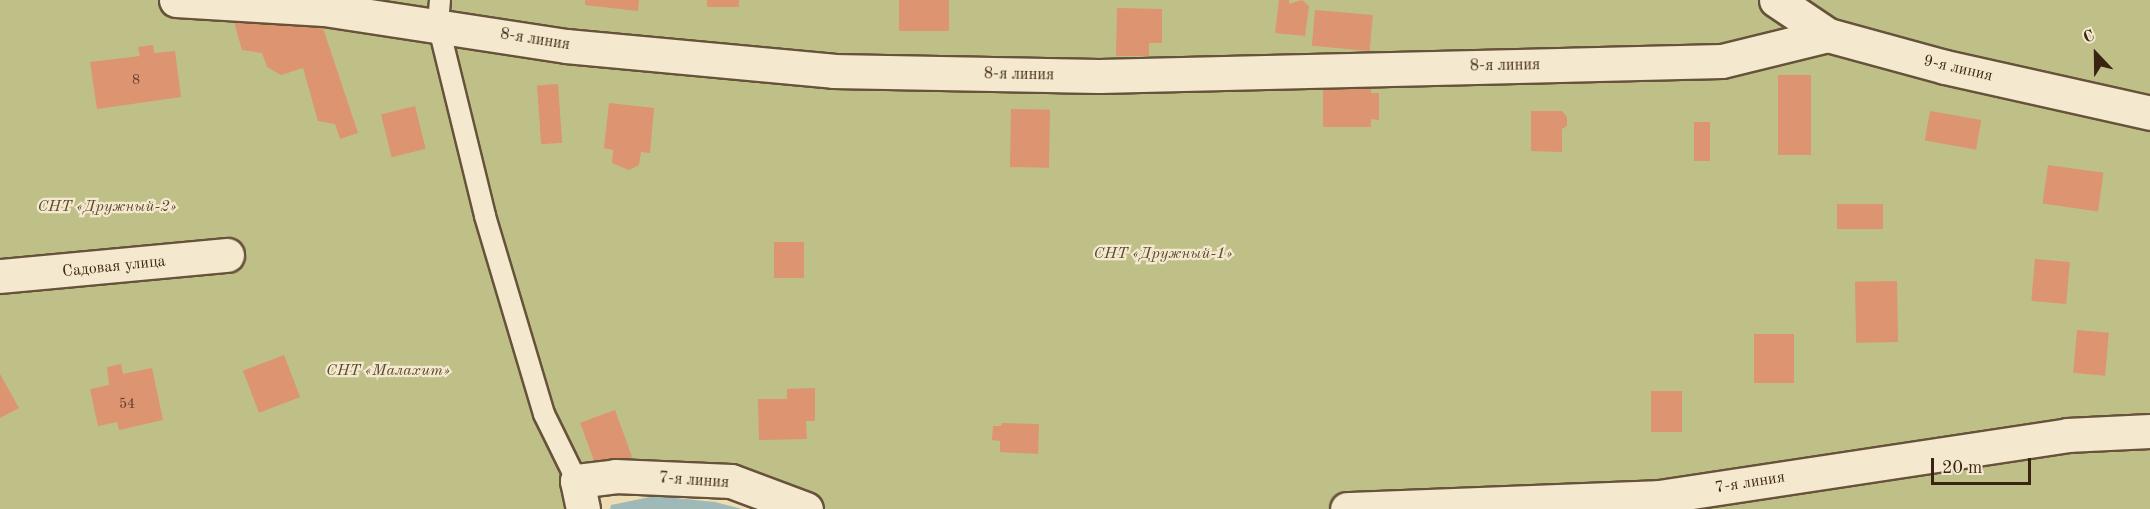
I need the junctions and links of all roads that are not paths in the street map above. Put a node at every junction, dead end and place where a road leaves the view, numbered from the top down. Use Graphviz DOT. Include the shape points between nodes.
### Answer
graph roads {
  1 [pos="176,0"];
  2 [pos="1776,0"];
  3 [pos="439,12"];
  4 [pos="1828,35"];
  5 [pos="2150,113"];
  6 [pos="227,255"];
  7 [pos="0,276"];
  8 [pos="2150,430"];
  9 [pos="580,495"];
  10 [pos="806,509"];
  11 [pos="1347,509"];
  1 -- 3 [label="street, 8-я линия"];
  2 -- 4 [label="street, 9-я линия"];
  3 -- 4 [label="street, 8-я линия" via="566,46 833,71 1075,76 1722,61"];
  3 -- 9 [label="lane" via="486,216 544,414"];
  4 -- 5 [label="street, 9-я линия" via="1945,67"];
  6 -- 7 [label="street, Садовая улица"];
  8 -- 11 [label="street, 7-я линия" via="2067,435 1659,497"];
  9 -- 10 [label="street, 7-я линия" via="615,476 731,482"];
}
